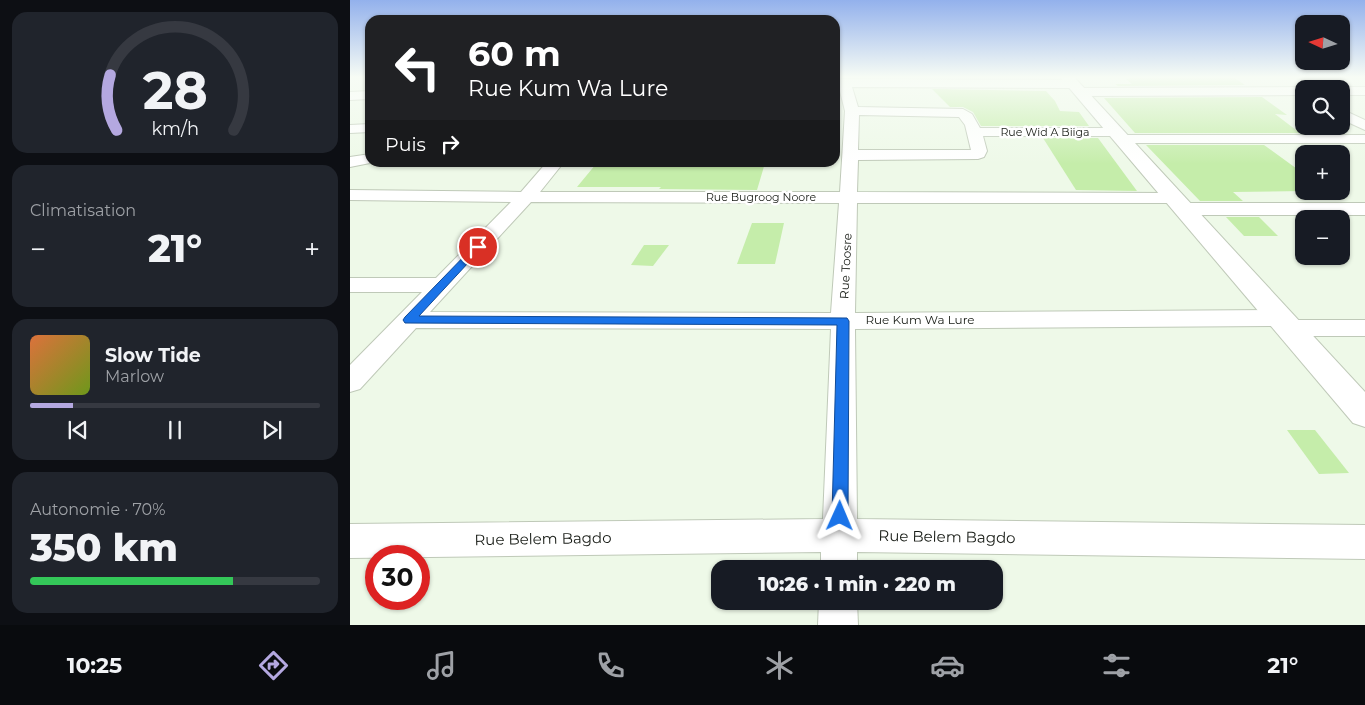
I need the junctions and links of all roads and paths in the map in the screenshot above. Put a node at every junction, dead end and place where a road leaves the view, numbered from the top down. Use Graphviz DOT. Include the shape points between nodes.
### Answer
graph roads {
  1 [pos="851,106"];
  2 [pos="1092,106"];
  3 [pos="852,110"];
  4 [pos="1350,118"];
  5 [pos="1365,126"];
  6 [pos="365,128"];
  7 [pos="350,129"];
  8 [pos="975,132"];
  9 [pos="1118,136"];
  10 [pos="1365,139"];
  11 [pos="851,155"];
  12 [pos="365,160"];
  13 [pos="350,162"];
  14 [pos="552,167"];
  15 [pos="350,195"];
  16 [pos="526,197"];
  17 [pos="849,198"];
  18 [pos="1178,203"];
  19 [pos="1365,209"];
  20 [pos="350,285"];
  21 [pos="442,285"];
  22 [pos="409,320"];
  23 [pos="843,321"];
  24 [pos="1285,323"];
  25 [pos="1365,328"];
  26 [pos="350,382"];
  27 [pos="1365,414"];
  28 [pos="350,541"];
  29 [pos="1365,542"];
  30 [pos="839,552"];
  31 [pos="838,610"];
  32 [pos="838,625"];
  1 -- 3 [label="street, Rue Toosre"];
  2 -- 9 [label="main road"];
  3 -- 8 [label="street" via="964,113"];
  3 -- 11 [label="street, Rue Toosre"];
  4 -- 5 [label="street"];
  6 -- 7 [label="street"];
  8 -- 9 [label="street, Rue Wid A Biiga"];
  8 -- 11 [label="street" via="978,154"];
  9 -- 10 [label="street, Rue Wid A Biiga"];
  9 -- 18 [label="main road"];
  11 -- 17 [label="street, Rue Toosre"];
  12 -- 13 [label="street"];
  14 -- 16 [label="street"];
  15 -- 16 [label="street, Rue Bugroog Noore"];
  16 -- 17 [label="street, Rue Bugroog Noore"];
  16 -- 21 [label="street"];
  17 -- 18 [label="street, Rue Bugroog Noore"];
  17 -- 23 [label="street, Rue Toosre"];
  18 -- 19 [label="street, Rue Bugroog Noore"];
  18 -- 24 [label="main road"];
  20 -- 21 [label="street"];
  21 -- 22 [label="street"];
  22 -- 23 [label="street, Rue Kum Wa Lure"];
  22 -- 26 [label="street"];
  23 -- 24 [label="street, Rue Kum Wa Lure"];
  23 -- 30 [label="street, Rue Toosre"];
  24 -- 25 [label="street, Rue Kum Wa Lure"];
  24 -- 27 [label="main road"];
  28 -- 30 [label="street, Rue Belem Bagdo"];
  29 -- 30 [label="street, Rue Belem Bagdo"];
  31 -- 32 [label="street"];
}
